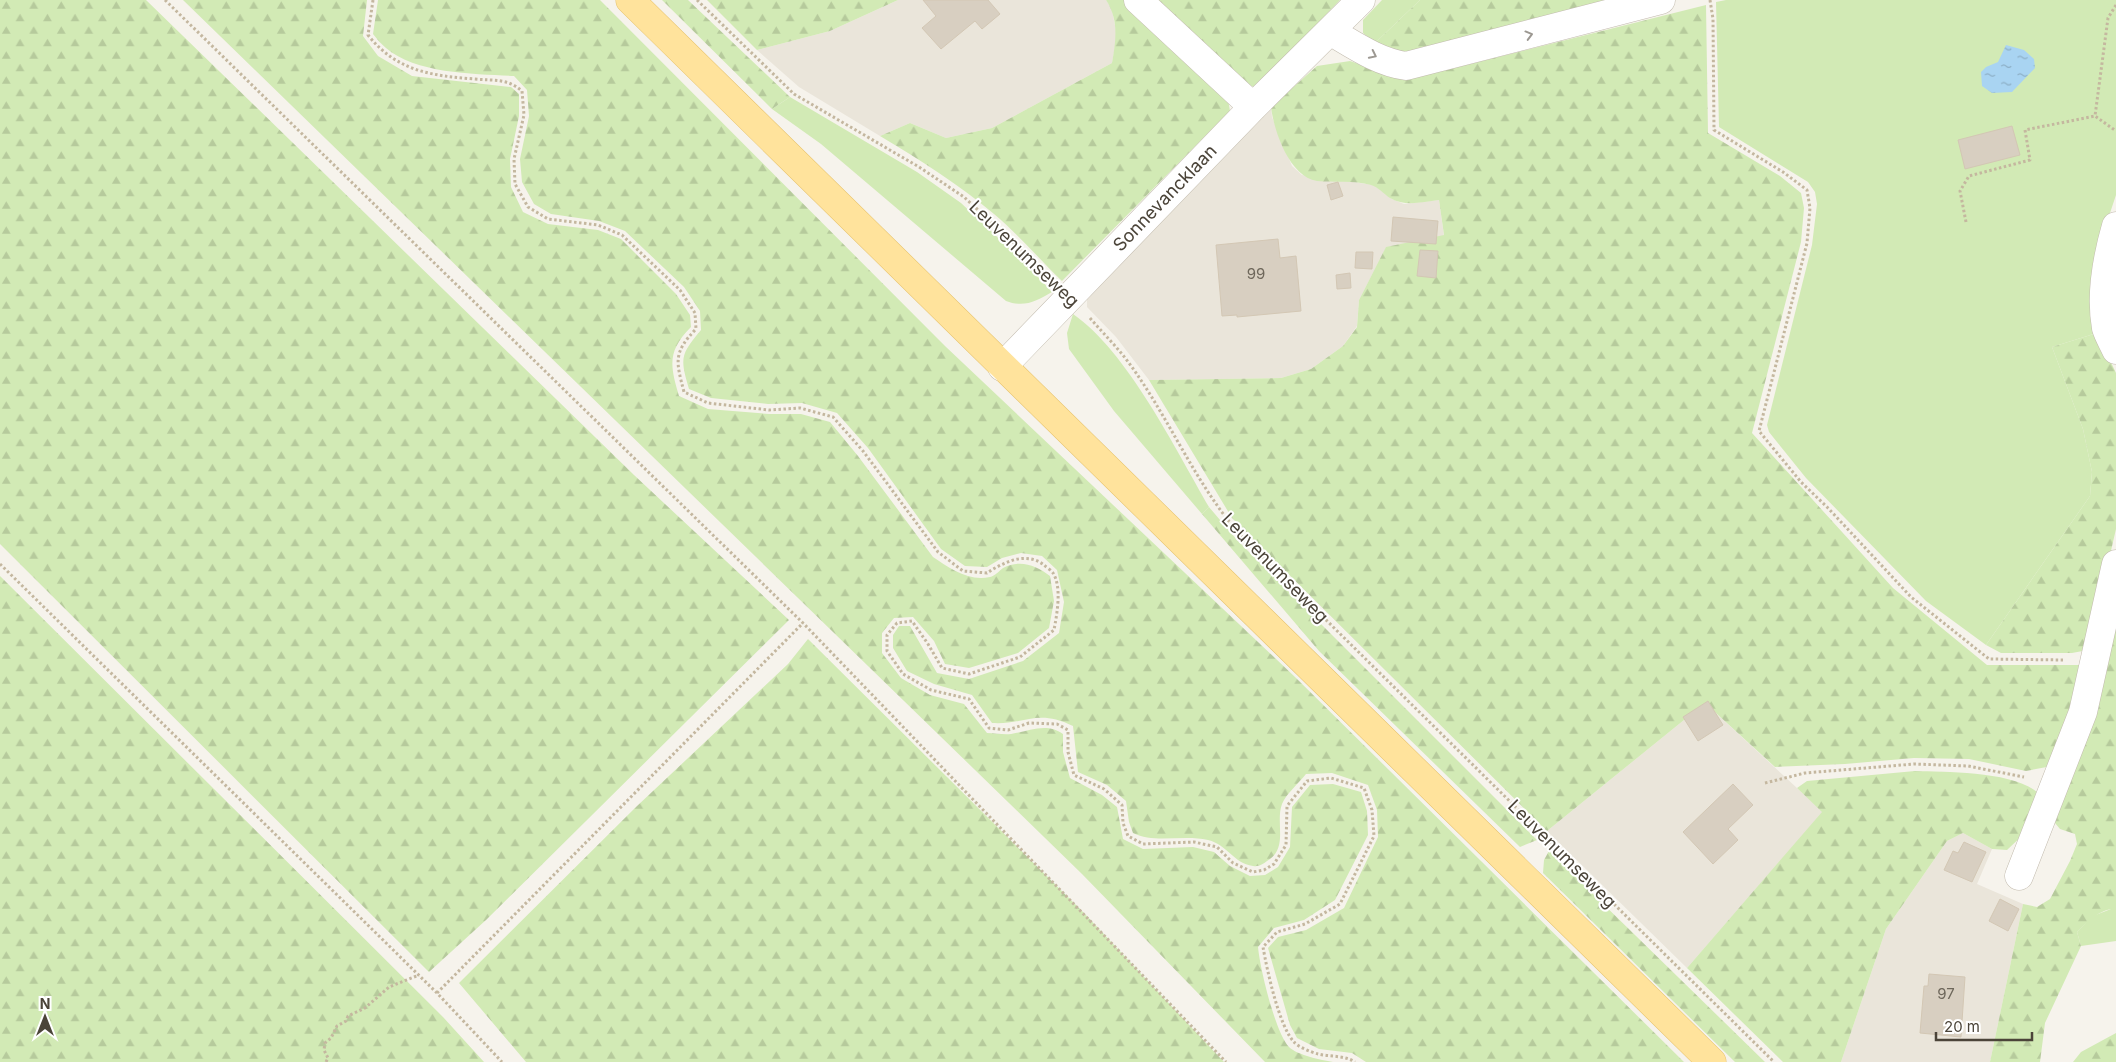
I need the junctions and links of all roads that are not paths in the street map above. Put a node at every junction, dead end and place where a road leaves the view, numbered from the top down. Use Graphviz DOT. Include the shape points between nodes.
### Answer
graph roads {
  1 [pos="630,0"];
  2 [pos="1138,0"];
  3 [pos="1362,0"];
  4 [pos="1661,0"];
  5 [pos="1330,31"];
  6 [pos="1253,107"];
  7 [pos="2116,226"];
  8 [pos="2116,350"];
  9 [pos="1002,367"];
  10 [pos="2116,564"];
  11 [pos="2019,876"];
  12 [pos="1712,1062"];
  1 -- 9 [label="main road"];
  2 -- 6 [label="street"];
  3 -- 5 [label="street, Sonnevancklaan"];
  5 -- 4 [label="street, one-way" via="1371,55 1406,66"];
  5 -- 6 [label="street, Sonnevancklaan"];
  6 -- 9 [label="street, Sonnevancklaan"];
  7 -- 8 [label="street" via="2107,256 2105,284 2106,329"];
  9 -- 12 [label="main road"];
  10 -- 11 [label="street" via="2083,712"];
}
